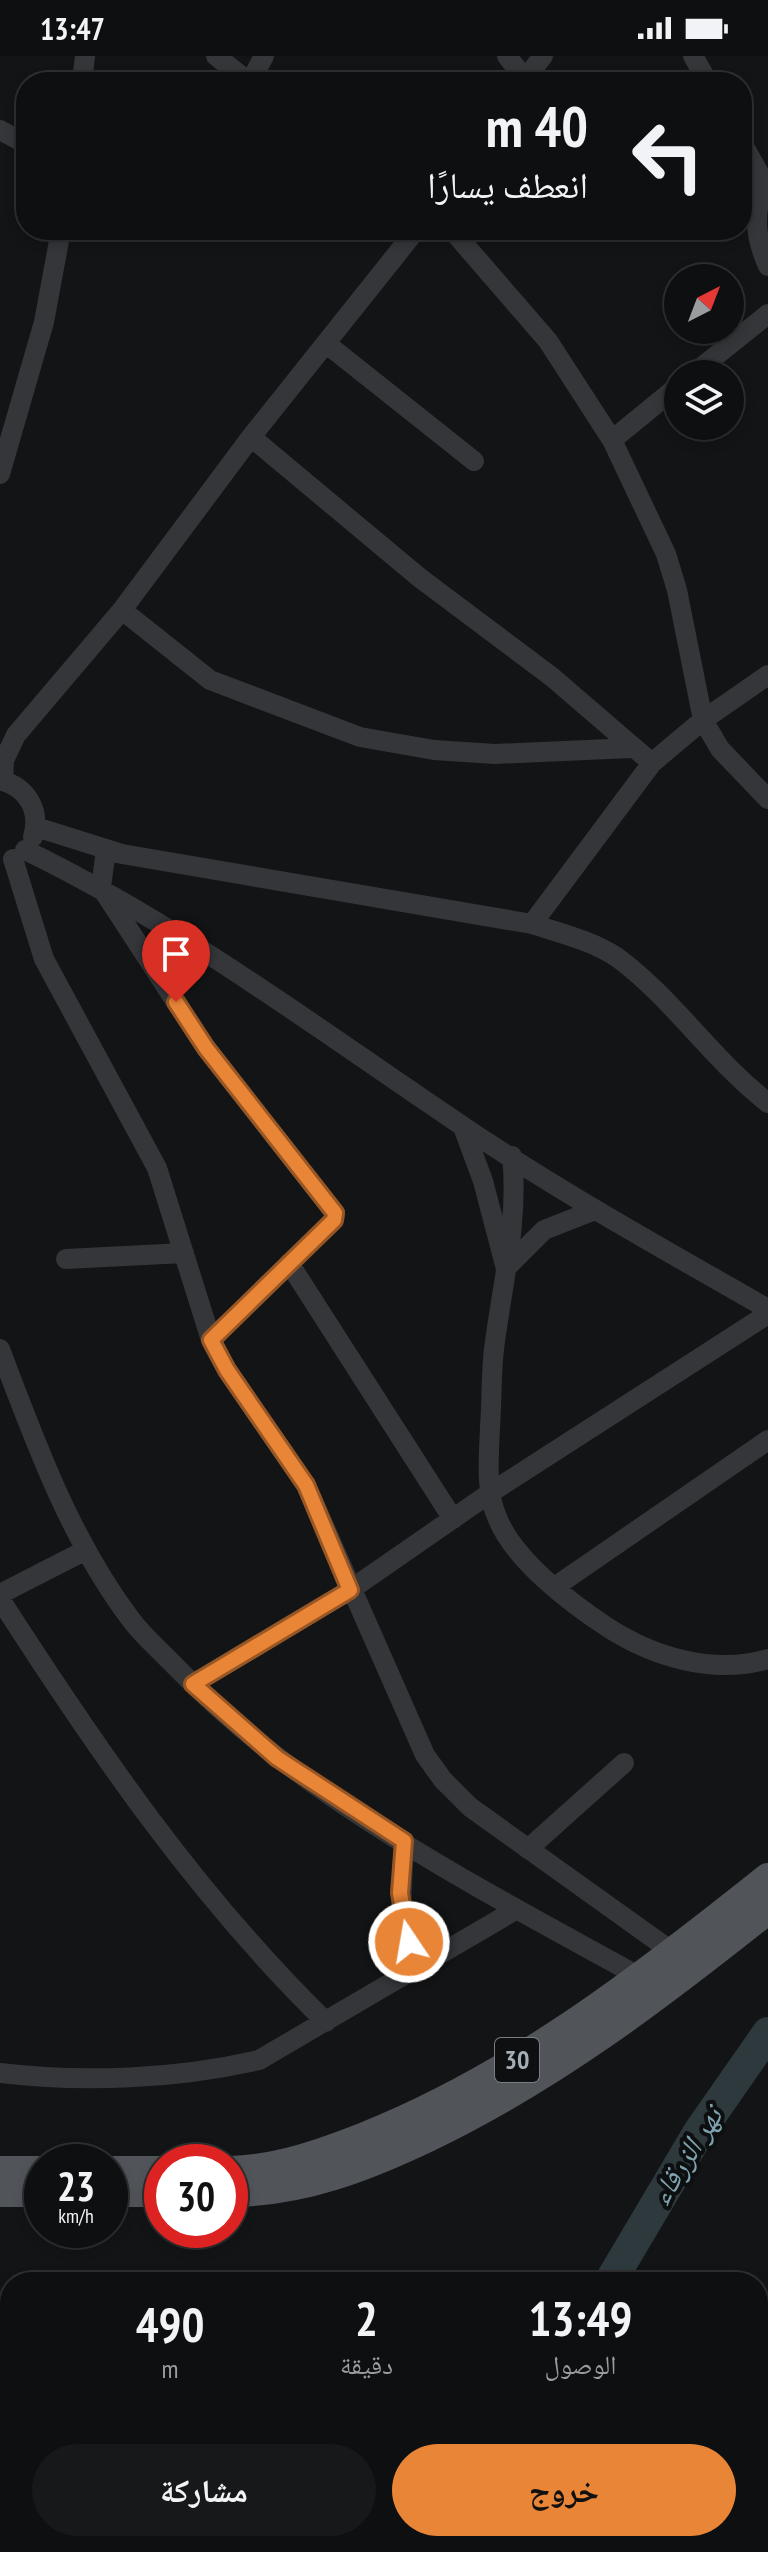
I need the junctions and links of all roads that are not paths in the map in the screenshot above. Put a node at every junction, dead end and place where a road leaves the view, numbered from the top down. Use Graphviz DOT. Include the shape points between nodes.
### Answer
graph roads {
  1 [pos="216,56"];
  2 [pos="543,56"];
  3 [pos="236,72"];
  4 [pos="531,72"];
  5 [pos="752,161"];
  6 [pos="766,186"];
  7 [pos="59,240"];
  8 [pos="404,240"];
  9 [pos="461,240"];
  10 [pos="768,266"];
  11 [pos="768,314"];
  12 [pos="328,345"];
  13 [pos="710,360"];
  14 [pos="664,397"];
  15 [pos="251,437"];
  16 [pos="612,440"];
  17 [pos="474,461"];
  18 [pos="0,474"];
  19 [pos="122,610"];
  20 [pos="768,675"];
  21 [pos="703,720"];
  22 [pos="631,748"];
  23 [pos="652,763"];
  24 [pos="1,780"];
  25 [pos="768,799"];
  26 [pos="36,827"];
  27 [pos="106,850"];
  28 [pos="8,860"];
  29 [pos="101,887"];
  30 [pos="532,924"];
  31 [pos="768,1103"];
  32 [pos="463,1127"];
  33 [pos="512,1156"];
  34 [pos="595,1210"];
  35 [pos="184,1253"];
  36 [pos="66,1259"];
  37 [pos="289,1263"];
  38 [pos="506,1269"];
  39 [pos="768,1312"];
  40 [pos="211,1340"];
  41 [pos="0,1349"];
  42 [pos="768,1440"];
  43 [pos="490,1493"];
  44 [pos="453,1519"];
  45 [pos="86,1550"];
  46 [pos="556,1586"];
  47 [pos="350,1590"];
  48 [pos="0,1596"];
  49 [pos="768,1659"];
  50 [pos="193,1684"];
  51 [pos="624,1763"];
  52 [pos="404,1841"];
  53 [pos="528,1849"];
  54 [pos="768,1878"];
  55 [pos="517,1909"];
  56 [pos="768,1909"];
  57 [pos="674,1953"];
  58 [pos="417,1968"];
  59 [pos="640,1977"];
  60 [pos="326,2022"];
  61 [pos="0,2073"];
  62 [pos="248,2169"];
  63 [pos="0,2171"];
  64 [pos="24,2171"];
  65 [pos="248,2191"];
  66 [pos="0,2192"];
  67 [pos="24,2192"];
  1 -- 3 [label="street"];
  2 -- 4 [label="street"];
  5 -- 6 [label="street"];
  6 -- 10 [label="street" via="756,222"];
  7 -- 18 [label="street" via="44,322"];
  8 -- 12 [label="street"];
  9 -- 16 [label="street" via="548,341"];
  11 -- 13 [label="street"];
  12 -- 15 [label="street"];
  12 -- 17 [label="street"];
  14 -- 16 [label="street"];
  15 -- 19 [label="street"];
  15 -- 22 [label="street" via="420,578 552,677"];
  16 -- 21 [label="street" via="669,562"];
  19 -- 22 [label="street" via="210,680 360,737 495,754"];
  19 -- 24 [label="street" via="16,735"];
  20 -- 21 [label="street"];
  21 -- 23 [label="street"];
  21 -- 25 [label="street" via="720,749"];
  22 -- 23 [label="street"];
  23 -- 30 [label="street"];
  24 -- 26 [label="street" via="32,802"];
  26 -- 27 [label="street"];
  26 -- 28 [label="street"];
  27 -- 29 [label="street"];
  27 -- 30 [label="street"];
  28 -- 29 [label="street"];
  28 -- 35 [label="street" via="44,959 157,1168"];
  29 -- 32 [label="street" via="291,1007"];
  29 -- 37 [label="street" via="206,1048 333,1209 334,1220"];
  30 -- 31 [label="street" via="616,957"];
  32 -- 33 [label="street"];
  32 -- 38 [label="street"];
  33 -- 34 [label="street"];
  33 -- 38 [label="street" via="515,1213"];
  34 -- 38 [label="street" via="544,1230"];
  34 -- 39 [label="street"];
  35 -- 36 [label="street"];
  35 -- 40 [label="street"];
  37 -- 40 [label="street"];
  37 -- 44 [label="street"];
  38 -- 43 [label="street" via="494,1352"];
  39 -- 43 [label="street"];
  40 -- 47 [label="street" via="306,1485"];
  41 -- 45 [label="street"];
  42 -- 46 [label="street"];
  43 -- 44 [label="street"];
  43 -- 46 [label="street" via="497,1518 525,1562"];
  44 -- 47 [label="street"];
  45 -- 48 [label="street"];
  45 -- 50 [label="street" via="134,1623"];
  46 -- 49 [label="street" via="610,1629 664,1656 733,1665"];
  47 -- 50 [label="street"];
  47 -- 53 [label="street" via="434,1770 470,1807"];
  48 -- 60 [label="street" via="69,1707 177,1857 239,1933"];
  50 -- 52 [label="street" via="277,1758"];
  51 -- 53 [label="street"];
  52 -- 55 [label="street"];
  52 -- 58 [label="street" via="401,1908"];
  53 -- 57 [label="street"];
  54 -- 57 [label="main road, 30"];
  55 -- 58 [label="street"];
  55 -- 59 [label="street"];
  56 -- 65 [label="main road, 30" via="641,2008 494,2105 343,2174"];
  57 -- 59 [label="main road, 30"];
  58 -- 60 [label="street"];
  59 -- 62 [label="main road, 30" via="549,2042 435,2107 309,2157"];
  60 -- 61 [label="street" via="274,2054 217,2068 75,2077"];
  63 -- 64 [label="main road"];
  66 -- 67 [label="main road"];
}
